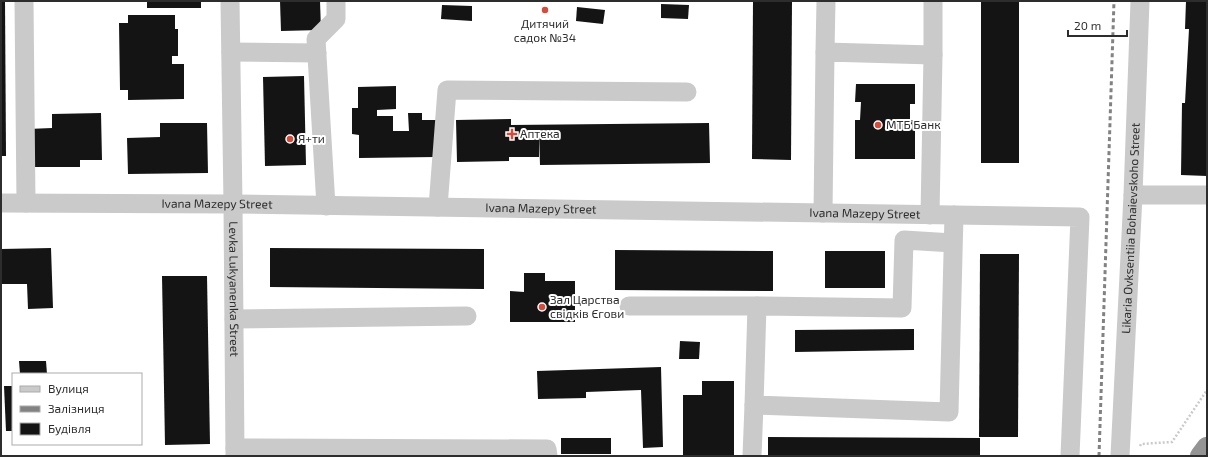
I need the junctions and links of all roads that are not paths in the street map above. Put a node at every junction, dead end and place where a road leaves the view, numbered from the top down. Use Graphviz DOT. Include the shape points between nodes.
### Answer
graph roads {
  1 [pos="24,1"];
  2 [pos="230,1"];
  3 [pos="336,1"];
  4 [pos="826,1"];
  5 [pos="933,1"];
  6 [pos="1140,1"];
  7 [pos="230,52"];
  8 [pos="824,52"];
  9 [pos="317,53"];
  10 [pos="933,55"];
  11 [pos="687,92"];
  12 [pos="1133,195"];
  13 [pos="1207,195"];
  14 [pos="1,202"];
  15 [pos="26,203"];
  16 [pos="233,204"];
  17 [pos="326,206"];
  18 [pos="438,207"];
  19 [pos="823,213"];
  20 [pos="930,215"];
  21 [pos="954,215"];
  22 [pos="953,243"];
  23 [pos="628,306"];
  24 [pos="757,306"];
  25 [pos="467,316"];
  26 [pos="234,319"];
  27 [pos="754,406"];
  28 [pos="1207,448"];
  29 [pos="235,452"];
  30 [pos="548,456"];
  31 [pos="752,456"];
  32 [pos="1070,456"];
  33 [pos="1120,456"];
  34 [pos="1201,456"];
  1 -- 15 [label="street"];
  2 -- 7 [label="street, Levka Lukyanenka Street"];
  3 -- 9 [label="street" via="336,20 316,39"];
  4 -- 8 [label="street"];
  5 -- 10 [label="street"];
  6 -- 12 [label="street, Likaria Ovksentiia Bohaievskoho Street"];
  7 -- 9 [label="street"];
  7 -- 16 [label="street, Levka Lukyanenka Street"];
  8 -- 10 [label="street"];
  8 -- 19 [label="street"];
  9 -- 17 [label="street"];
  10 -- 20 [label="street"];
  11 -- 18 [label="street" via="447,90"];
  12 -- 13 [label="street"];
  12 -- 33 [label="street, Likaria Ovksentiia Bohaievskoho Street"];
  14 -- 15 [label="street, Ivana Mazepy Street"];
  15 -- 16 [label="street, Ivana Mazepy Street"];
  16 -- 17 [label="street, Ivana Mazepy Street"];
  16 -- 26 [label="street, Levka Lukyanenka Street"];
  17 -- 18 [label="street, Ivana Mazepy Street"];
  18 -- 19 [label="street, Ivana Mazepy Street"];
  19 -- 20 [label="street, Ivana Mazepy Street"];
  20 -- 21 [label="street, Ivana Mazepy Street"];
  21 -- 22 [label="street"];
  21 -- 32 [label="street, Ivana Mazepy Street" via="1080,217"];
  22 -- 24 [label="street" via="904,240 902,308"];
  22 -- 27 [label="street" via="949,412"];
  23 -- 24 [label="street"];
  24 -- 27 [label="street"];
  25 -- 26 [label="street"];
  26 -- 29 [label="street, Levka Lukyanenka Street"];
  27 -- 31 [label="street"];
  28 -- 34 [label="highway"];
  29 -- 30 [label="street" via="548,449"];
}
